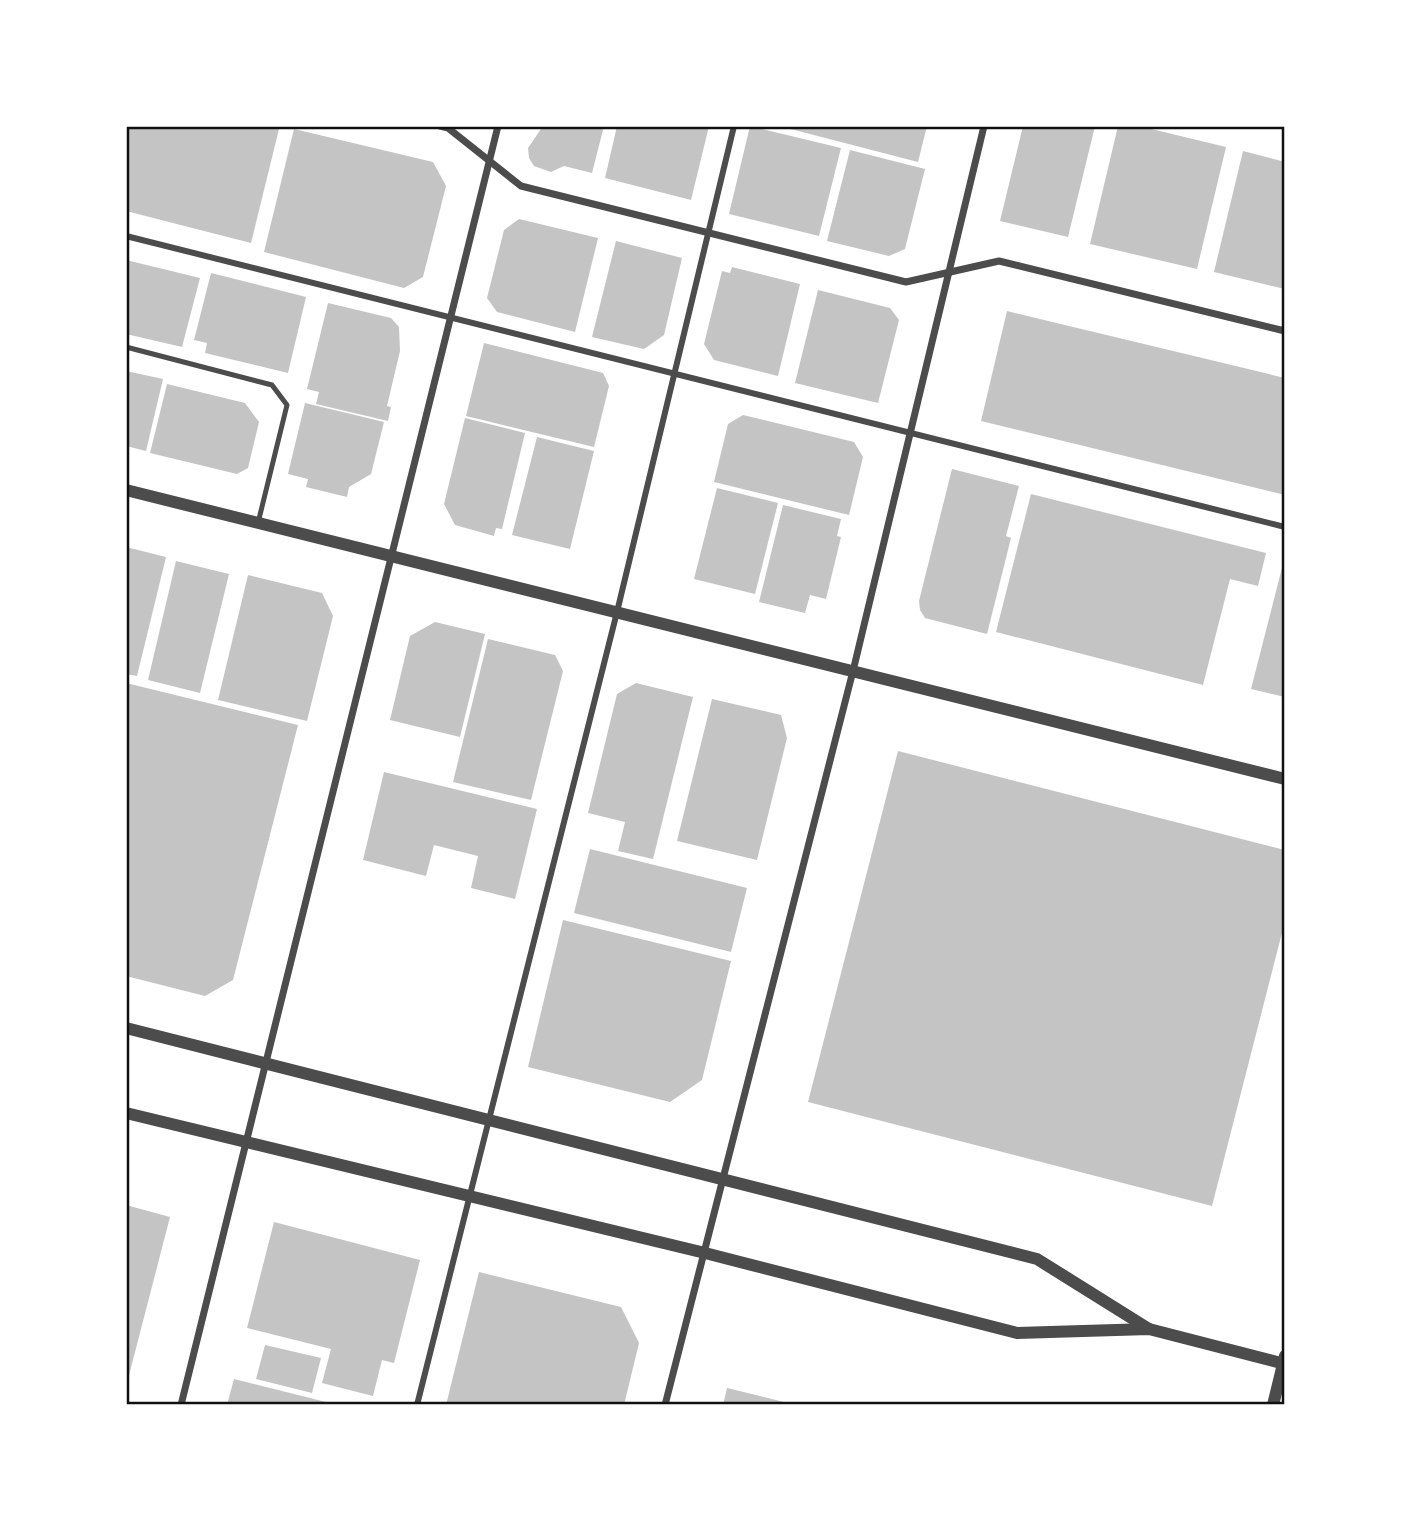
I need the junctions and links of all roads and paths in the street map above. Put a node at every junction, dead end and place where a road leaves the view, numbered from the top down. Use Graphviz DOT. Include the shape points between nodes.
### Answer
graph roads {
  1 [pos="440,126"];
  2 [pos="498,126"];
  3 [pos="734,126"];
  4 [pos="984,126"];
  5 [pos="489,161"];
  6 [pos="707,232"];
  7 [pos="126,236"];
  8 [pos="947,273"];
  9 [pos="451,320"];
  10 [pos="1285,331"];
  11 [pos="126,347"];
  12 [pos="672,374"];
  13 [pos="910,433"];
  14 [pos="126,490"];
  15 [pos="258,523"];
  16 [pos="1285,527"];
  17 [pos="392,556"];
  18 [pos="617,612"];
  19 [pos="853,671"];
  20 [pos="1285,779"];
  21 [pos="126,1028"];
  22 [pos="265,1063"];
  23 [pos="126,1113"];
  24 [pos="488,1119"];
  25 [pos="245,1143"];
  26 [pos="724,1178"];
  27 [pos="469,1198"];
  28 [pos="705,1253"];
  29 [pos="1149,1329"];
  30 [pos="1284,1361"];
  31 [pos="181,1405"];
  32 [pos="417,1405"];
  33 [pos="665,1405"];
  34 [pos="1273,1405"];
  1 -- 5 [label="street"];
  2 -- 5 [label="street"];
  3 -- 6 [label="street"];
  4 -- 8 [label="street"];
  5 -- 6 [label="street" via="521,186"];
  5 -- 9 [label="street"];
  6 -- 8 [label="street" via="906,282"];
  6 -- 12 [label="street"];
  7 -- 9 [label="street"];
  8 -- 10 [label="street" via="999,261"];
  8 -- 13 [label="street"];
  9 -- 12 [label="street"];
  9 -- 17 [label="street"];
  11 -- 15 [label="lane" via="272,385 287,405"];
  12 -- 13 [label="street"];
  12 -- 18 [label="street"];
  13 -- 16 [label="street"];
  13 -- 19 [label="street"];
  14 -- 15 [label="street"];
  15 -- 17 [label="street"];
  17 -- 18 [label="street"];
  17 -- 22 [label="street"];
  18 -- 19 [label="street"];
  18 -- 24 [label="street"];
  19 -- 20 [label="street"];
  19 -- 26 [label="street"];
  21 -- 22 [label="street"];
  22 -- 24 [label="street"];
  22 -- 25 [label="street"];
  23 -- 25 [label="street"];
  24 -- 26 [label="street"];
  24 -- 27 [label="street"];
  25 -- 27 [label="street"];
  25 -- 31 [label="street"];
  26 -- 28 [label="street"];
  26 -- 29 [label="street" via="1037,1259"];
  27 -- 28 [label="street"];
  27 -- 32 [label="street"];
  28 -- 29 [label="street" via="1017,1333"];
  28 -- 33 [label="street"];
  29 -- 30 [label="street"];
  30 -- 34 [label="street"];
}
